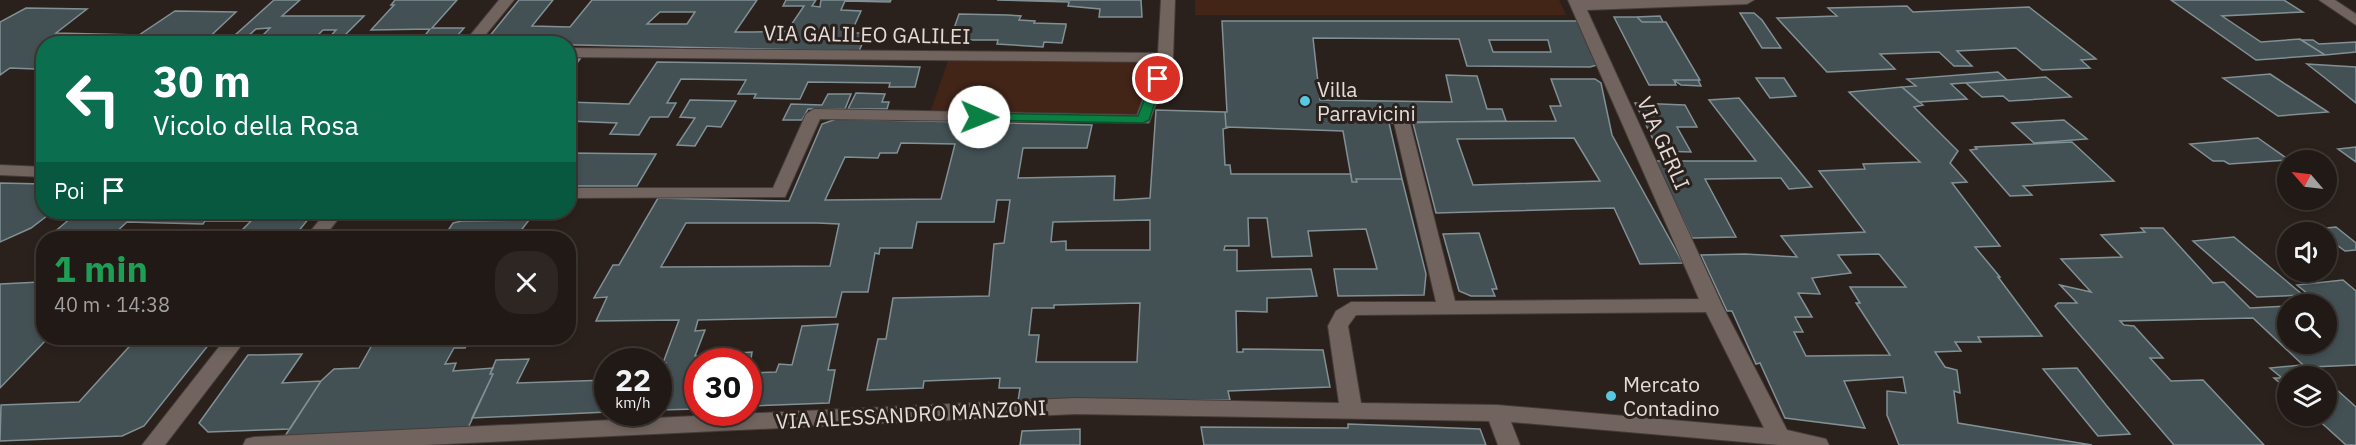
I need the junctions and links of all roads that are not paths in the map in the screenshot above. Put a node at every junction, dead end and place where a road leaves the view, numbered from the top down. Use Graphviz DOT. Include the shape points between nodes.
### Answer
graph roads {
  1 [pos="507,0"];
  2 [pos="1168,0"];
  3 [pos="1747,0"];
  4 [pos="2326,0"];
  5 [pos="1576,3"];
  6 [pos="2356,21"];
  7 [pos="477,36"];
  8 [pos="576,52"];
  9 [pos="1165,58"];
  10 [pos="1402,123"];
  11 [pos="0,170"];
  12 [pos="36,172"];
  13 [pos="576,193"];
  14 [pos="329,219"];
  15 [pos="320,231"];
  16 [pos="1712,305"];
  17 [pos="1448,308"];
  18 [pos="232,345"];
  19 [pos="1351,409"];
  20 [pos="1497,413"];
  21 [pos="1780,437"];
  22 [pos="153,445"];
  23 [pos="254,445"];
  24 [pos="1509,445"];
  25 [pos="1818,445"];
  1 -- 7 [label="street"];
  2 -- 9 [label="street"];
  3 -- 5 [label="street"];
  4 -- 6 [label="street"];
  5 -- 16 [label="street, VIA GERLI"];
  8 -- 9 [label="street, VIA GALILEO GALILEI"];
  9 -- 13 [label="street" via="1143,120 814,114 779,193"];
  10 -- 17 [label="street"];
  11 -- 12 [label="street"];
  14 -- 15 [label="street"];
  16 -- 17 [label="street"];
  16 -- 21 [label="street, VIA GERLI"];
  17 -- 19 [label="street" via="1371,307 1351,309 1342,316 1338,326"];
  18 -- 22 [label="street"];
  19 -- 20 [label="street, VIA ALESSANDRO MANZONI"];
  19 -- 23 [label="street, VIA ALESSANDRO MANZONI" via="1076,406"];
  20 -- 21 [label="street, VIA ALESSANDRO MANZONI"];
  20 -- 24 [label="street"];
  21 -- 25 [label="street, VIA ALESSANDRO MANZONI"];
}
